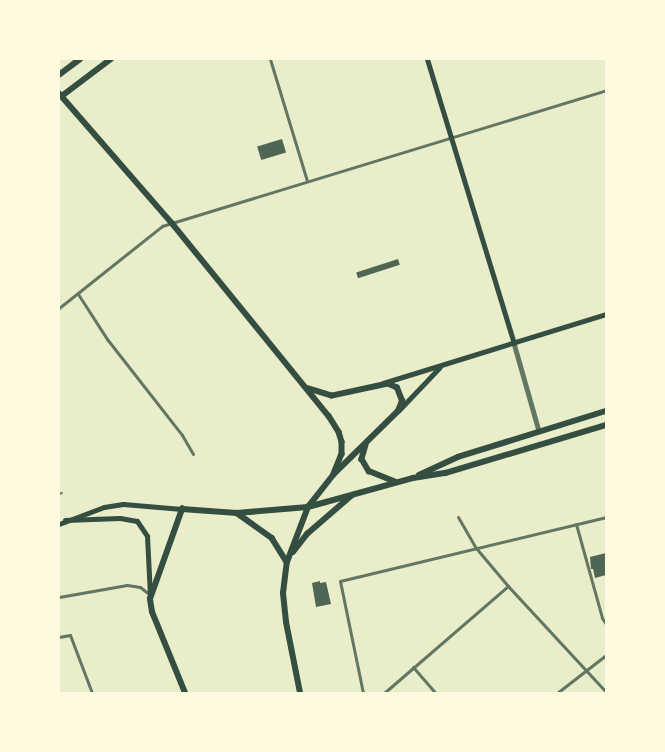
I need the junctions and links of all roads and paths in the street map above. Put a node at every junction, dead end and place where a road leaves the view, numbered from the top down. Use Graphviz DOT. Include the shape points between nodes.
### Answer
graph roads {
  1 [pos="80,59"];
  2 [pos="110,59"];
  3 [pos="270,59"];
  4 [pos="427,59"];
  5 [pos="59,75"];
  6 [pos="606,90"];
  7 [pos="60,96"];
  8 [pos="451,137"];
  9 [pos="307,181"];
  10 [pos="172,223"];
  11 [pos="78,294"];
  12 [pos="59,308"];
  13 [pos="606,314"];
  14 [pos="514,343"];
  15 [pos="442,365"];
  16 [pos="378,385"];
  17 [pos="308,388"];
  18 [pos="398,411"];
  19 [pos="606,411"];
  20 [pos="606,426"];
  21 [pos="539,431"];
  22 [pos="369,438"];
  23 [pos="193,454"];
  24 [pos="334,474"];
  25 [pos="414,478"];
  26 [pos="396,482"];
  27 [pos="62,493"];
  28 [pos="59,494"];
  29 [pos="354,494"];
  30 [pos="308,507"];
  31 [pos="182,509"];
  32 [pos="237,513"];
  33 [pos="458,517"];
  34 [pos="606,517"];
  35 [pos="65,520"];
  36 [pos="59,524"];
  37 [pos="576,524"];
  38 [pos="476,548"];
  39 [pos="287,562"];
  40 [pos="508,586"];
  41 [pos="150,594"];
  42 [pos="59,597"];
  43 [pos="606,624"];
  44 [pos="59,637"];
  45 [pos="606,655"];
  46 [pos="413,668"];
  47 [pos="586,670"];
  48 [pos="606,692"];
  49 [pos="92,693"];
  50 [pos="185,693"];
  51 [pos="300,693"];
  52 [pos="362,693"];
  53 [pos="384,693"];
  54 [pos="436,693"];
  55 [pos="557,693"];
  1 -- 5 [label="main road"];
  2 -- 7 [label="main road"];
  3 -- 9 [label="street"];
  4 -- 8 [label="main road"];
  6 -- 8 [label="street"];
  7 -- 10 [label="main road"];
  8 -- 9 [label="street"];
  8 -- 14 [label="main road"];
  9 -- 10 [label="street"];
  10 -- 11 [label="street" via="162,226"];
  10 -- 17 [label="main road"];
  11 -- 12 [label="street"];
  11 -- 23 [label="street" via="107,339 182,435"];
  13 -- 14 [label="main road"];
  14 -- 15 [label="main road"];
  14 -- 21 [label="street"];
  15 -- 16 [label="main road"];
  15 -- 18 [label="main road"];
  16 -- 17 [label="main road" via="332,396 321,395"];
  16 -- 18 [label="main road" via="397,388 402,401"];
  17 -- 24 [label="main road" via="341,437 342,454"];
  18 -- 22 [label="main road"];
  19 -- 21 [label="main road"];
  20 -- 25 [label="main road" via="446,473"];
  21 -- 25 [label="main road" via="458,457"];
  22 -- 24 [label="main road"];
  22 -- 26 [label="main road" via="363,451 364,465 376,476"];
  24 -- 30 [label="main road"];
  25 -- 26 [label="main road"];
  26 -- 29 [label="main road"];
  27 -- 28 [label="lane"];
  29 -- 30 [label="main road"];
  29 -- 39 [label="main road" via="307,534"];
  30 -- 32 [label="main road"];
  30 -- 39 [label="main road"];
  31 -- 32 [label="main road"];
  31 -- 35 [label="main road" via="122,504"];
  31 -- 41 [label="main road"];
  32 -- 39 [label="main road" via="272,538"];
  33 -- 38 [label="street"];
  34 -- 37 [label="street"];
  35 -- 36 [label="main road"];
  35 -- 41 [label="main road" via="120,518 137,521 147,536"];
  37 -- 38 [label="street"];
  37 -- 43 [label="street"];
  38 -- 40 [label="street"];
  38 -- 52 [label="street" via="340,582"];
  39 -- 51 [label="main road" via="283,593"];
  40 -- 46 [label="street"];
  40 -- 47 [label="street"];
  41 -- 42 [label="street" via="140,587 127,585"];
  41 -- 50 [label="main road" via="152,612"];
  44 -- 49 [label="street" via="70,635"];
  45 -- 47 [label="street"];
  46 -- 53 [label="street"];
  46 -- 54 [label="street"];
  47 -- 48 [label="street"];
  47 -- 55 [label="street"];
}
